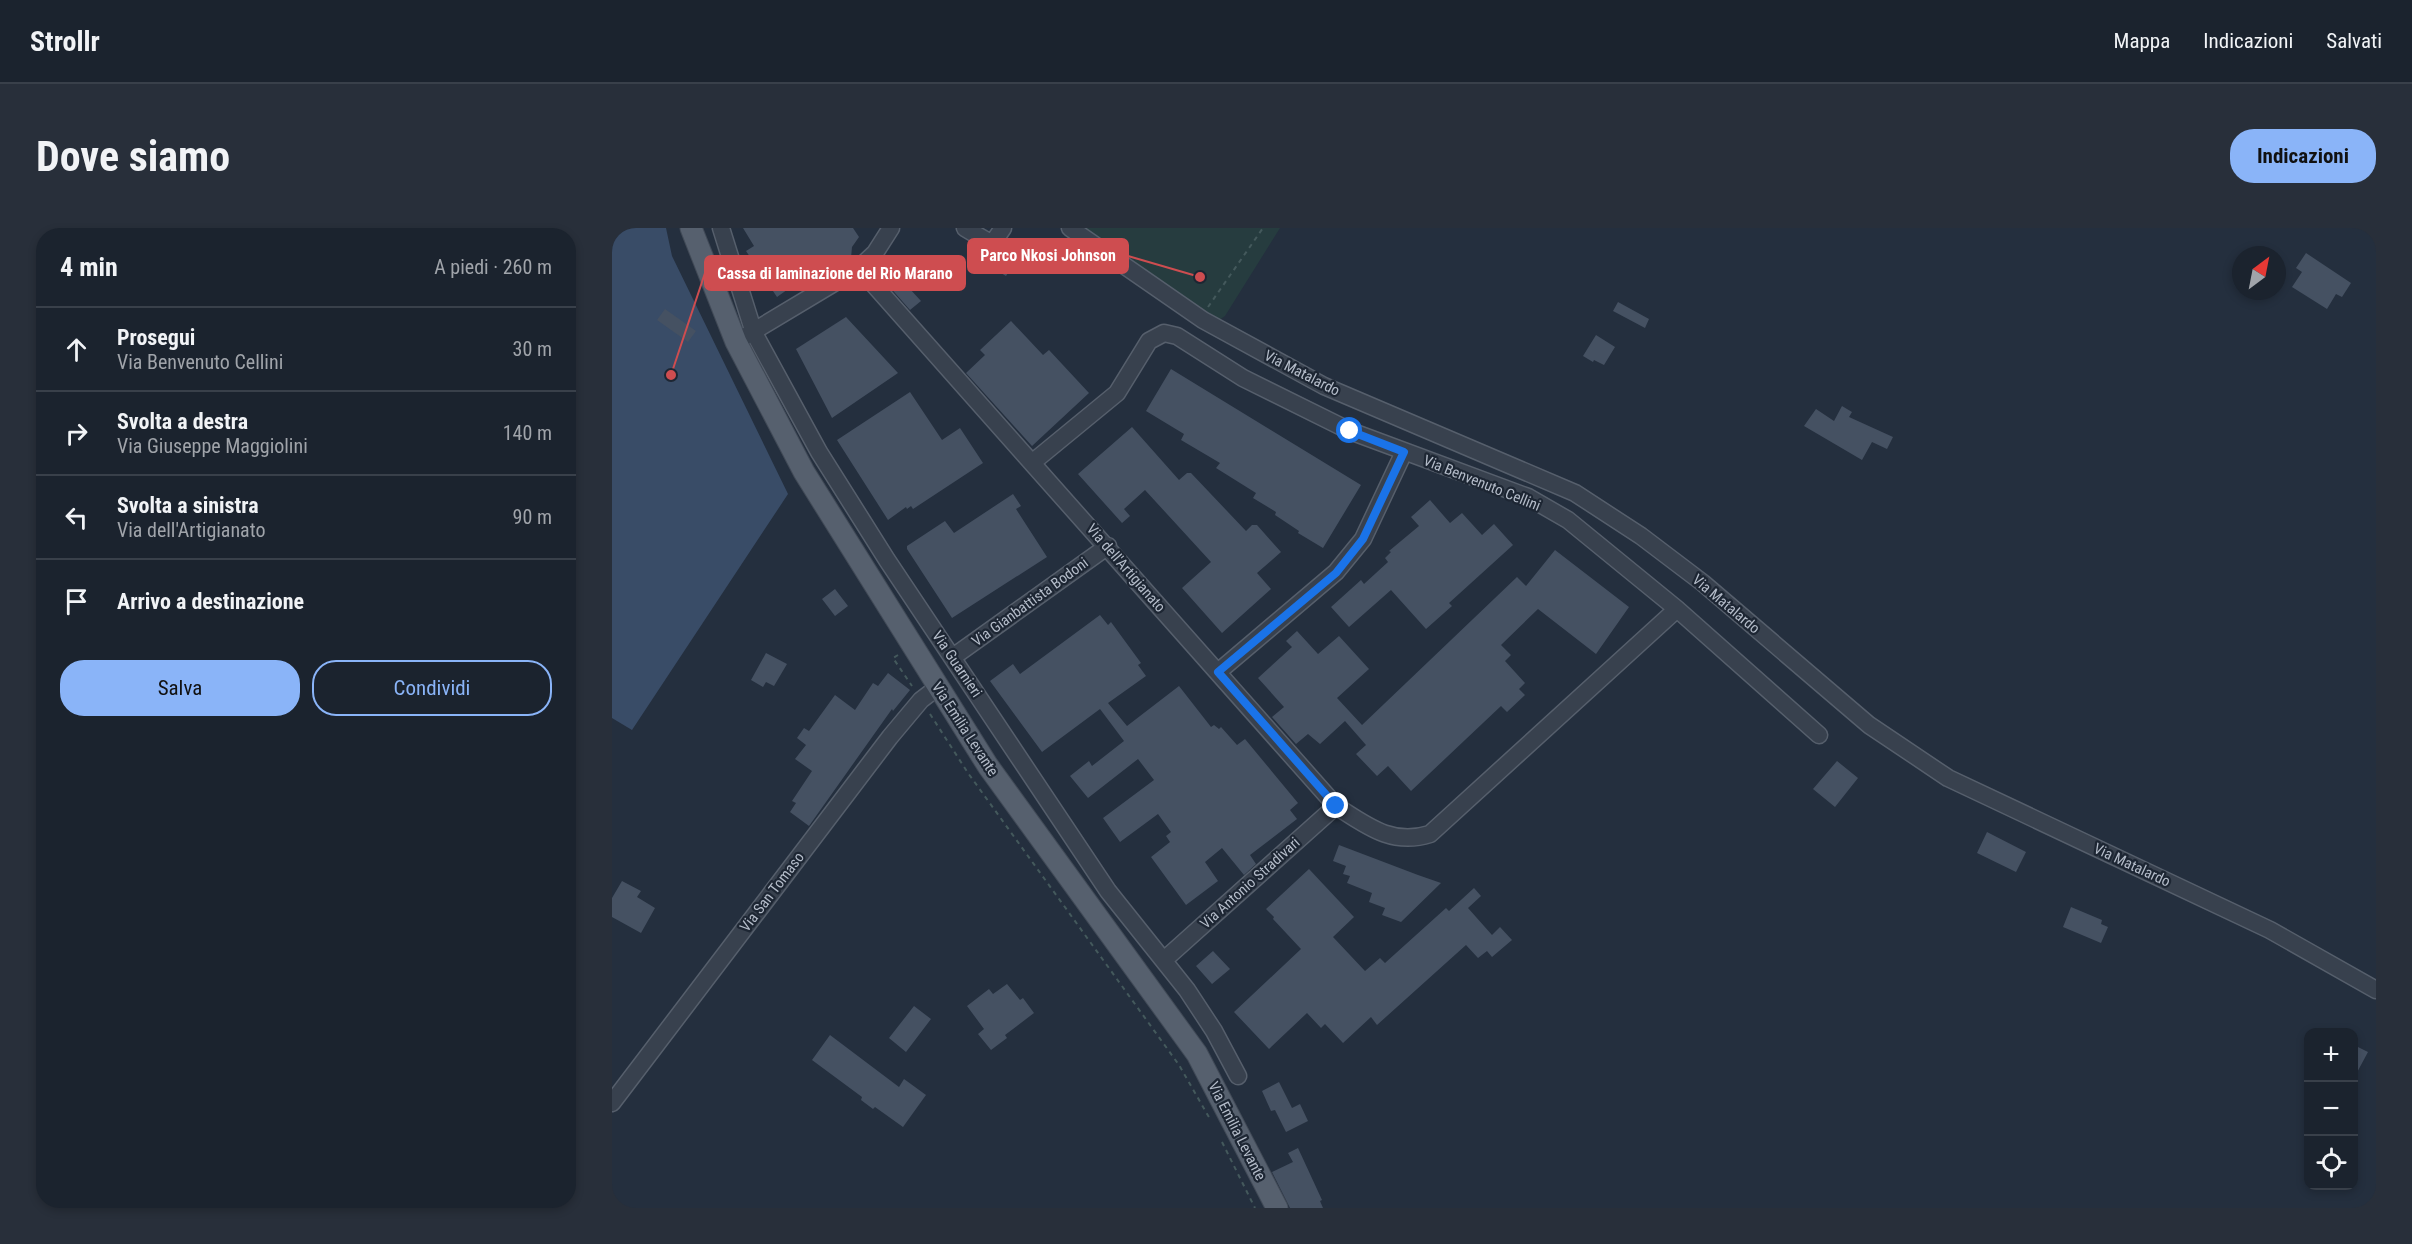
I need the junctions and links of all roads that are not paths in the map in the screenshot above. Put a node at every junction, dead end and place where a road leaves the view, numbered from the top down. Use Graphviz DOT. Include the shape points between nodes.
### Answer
graph roads {
  1 [pos="691,228"];
  2 [pos="721,228"];
  3 [pos="891,228"];
  4 [pos="965,228"];
  5 [pos="1003,228"];
  6 [pos="1070,228"];
  7 [pos="859,268"];
  8 [pos="745,337"];
  9 [pos="1404,452"];
  10 [pos="1033,462"];
  11 [pos="1108,546"];
  12 [pos="887,560"];
  13 [pos="865,573"];
  14 [pos="1677,609"];
  15 [pos="953,657"];
  16 [pos="1218,672"];
  17 [pos="929,693"];
  18 [pos="1819,735"];
  19 [pos="1336,806"];
  20 [pos="1108,891"];
  21 [pos="1087,905"];
  22 [pos="1164,960"];
  23 [pos="2376,990"];
  24 [pos="1238,1076"];
  25 [pos="612,1103"];
  26 [pos="1276,1208"];
  1 -- 8 [label="main road, Via Emilia Levante"];
  2 -- 8 [label="street, Via Guarnieri"];
  3 -- 7 [label="street" via="875,253"];
  4 -- 5 [label="street" via="992,244"];
  6 -- 23 [label="street, Via Matalardo" via="1201,318 1324,386 1575,493 1703,583 1869,725 1948,778 2270,930"];
  7 -- 8 [label="street"];
  7 -- 10 [label="street, Via dell'Artigianato"];
  8 -- 12 [label="street, Via Guarnieri"];
  8 -- 13 [label="main road, Via Emilia Levante" via="804,472"];
  9 -- 10 [label="street, Via Benvenuto Cellini" via="1350,431 1243,378 1177,336 1164,333 1149,341 1117,393"];
  9 -- 14 [label="street, Via Benvenuto Cellini" via="1528,497 1568,520"];
  9 -- 16 [label="street" via="1363,539 1336,573"];
  10 -- 11 [label="street, Via dell'Artigianato"];
  11 -- 15 [label="street, Via Gianbattista Bodoni"];
  11 -- 16 [label="street, Via dell'Artigianato"];
  12 -- 13 [label="street"];
  12 -- 15 [label="street, Via Guarnieri"];
  13 -- 17 [label="main road, Via Emilia Levante"];
  14 -- 18 [label="street, Via Benvenuto Cellini"];
  14 -- 19 [label="street, Via dell'Artigianato" via="1430,834 1412,839 1376,832"];
  15 -- 20 [label="street, Via Guarnieri"];
  16 -- 19 [label="street, Via dell'Artigianato"];
  17 -- 21 [label="main road, Via Emilia Levante"];
  17 -- 25 [label="street, Via San Tomaso" via="890,736"];
  19 -- 22 [label="street, Via Antonio Stradivari"];
  20 -- 21 [label="street"];
  20 -- 22 [label="street, Via Guarnieri"];
  21 -- 26 [label="main road, Via Emilia Levante" via="1197,1054"];
  22 -- 24 [label="street, Via Guarnieri" via="1214,1031"];
}
